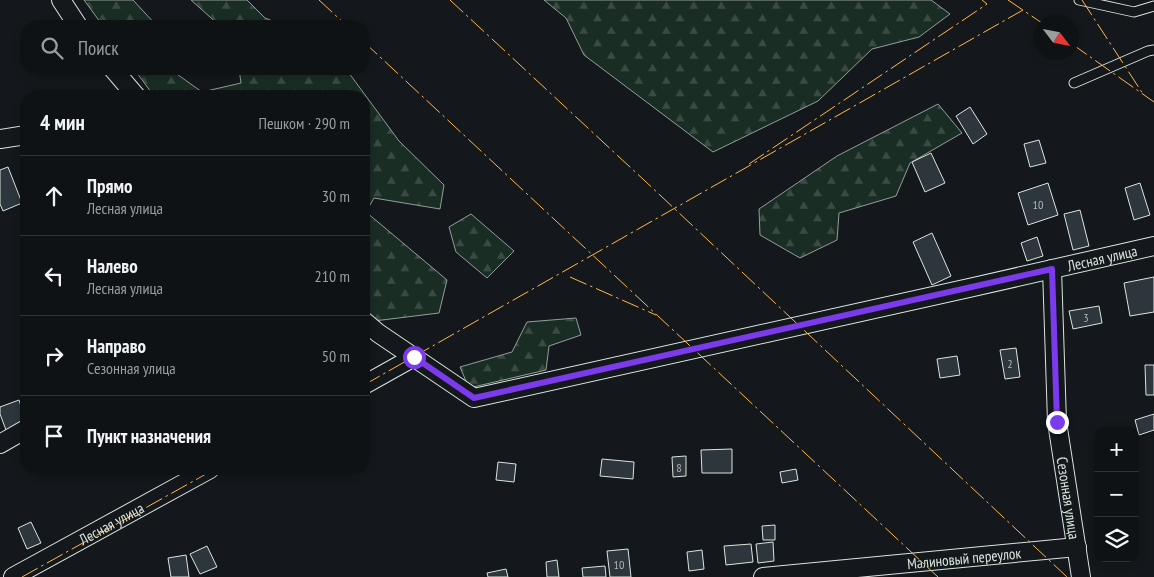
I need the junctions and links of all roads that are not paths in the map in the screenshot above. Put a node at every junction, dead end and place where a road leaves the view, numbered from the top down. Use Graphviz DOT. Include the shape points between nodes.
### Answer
graph roads {
  1 [pos="61,0"];
  2 [pos="1079,0"];
  3 [pos="1154,6"];
  4 [pos="74,20"];
  5 [pos="1154,50"];
  6 [pos="118,75"];
  7 [pos="1074,83"];
  8 [pos="131,90"];
  9 [pos="20,136"];
  10 [pos="0,139"];
  11 [pos="1154,246"];
  12 [pos="1052,269"];
  13 [pos="370,326"];
  14 [pos="414,357"];
  15 [pos="370,382"];
  16 [pos="20,432"];
  17 [pos="0,444"];
  18 [pos="199,475"];
  19 [pos="1077,547"];
  20 [pos="13,577"];
  21 [pos="763,577"];
  22 [pos="1081,577"];
  1 -- 4 [label="street"];
  2 -- 3 [label="lane" via="1134,12"];
  5 -- 7 [label="lane"];
  6 -- 8 [label="street"];
  9 -- 10 [label="street"];
  11 -- 12 [label="street, Лесная улица"];
  12 -- 14 [label="street, Лесная улица" via="474,398"];
  12 -- 19 [label="street, Сезонная улица" via="1057,422"];
  13 -- 14 [label="street, Лесная улица"];
  14 -- 15 [label="street"];
  16 -- 17 [label="street"];
  18 -- 20 [label="street, Лесная улица"];
  19 -- 21 [label="street, Малиновый переулок"];
  19 -- 22 [label="street, Сезонная улица"];
}
